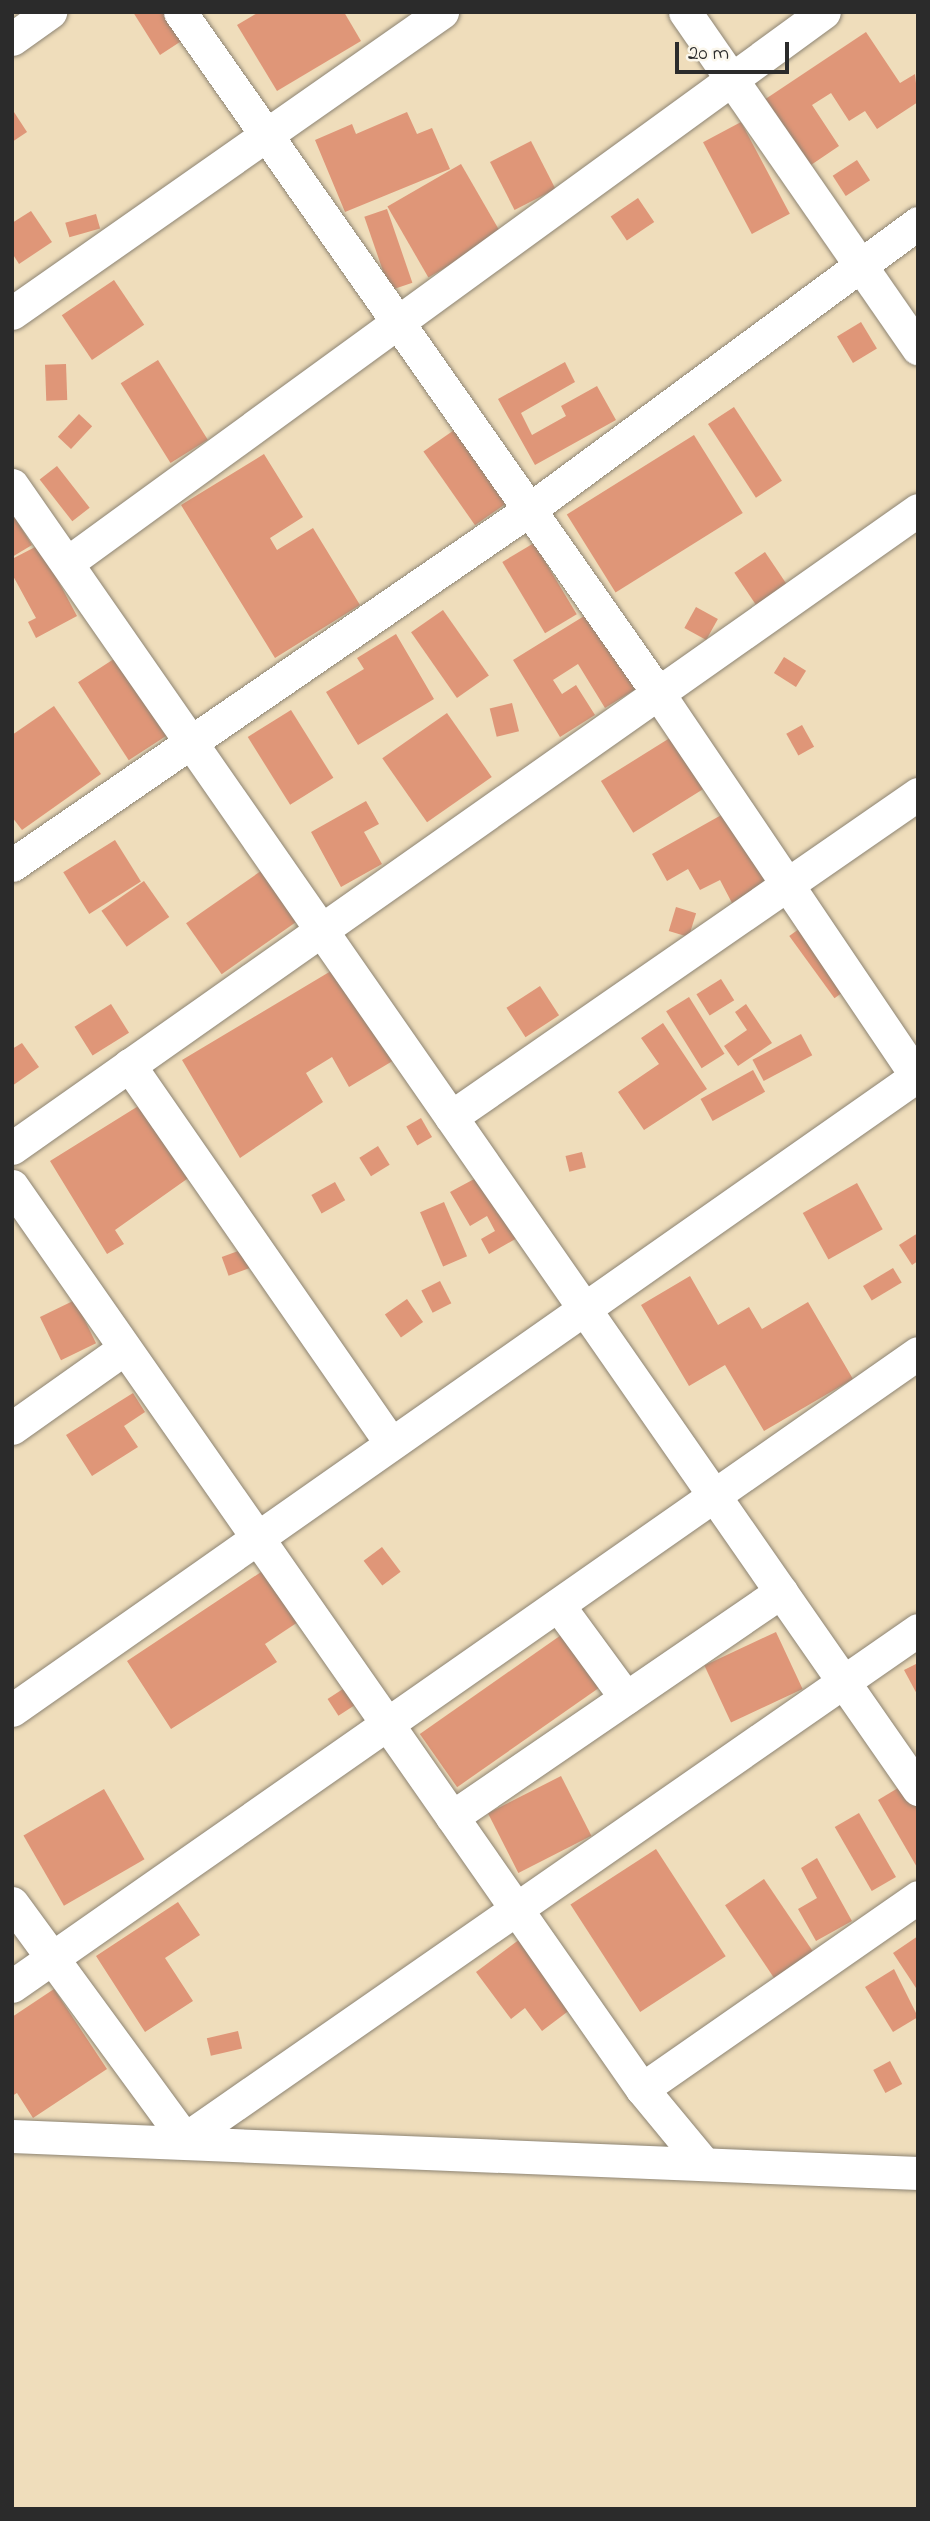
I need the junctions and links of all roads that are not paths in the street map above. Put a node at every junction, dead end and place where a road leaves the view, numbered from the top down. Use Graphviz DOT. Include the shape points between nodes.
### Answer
graph roads {
  1 [pos="50,12"];
  2 [pos="180,12"];
  3 [pos="442,12"];
  4 [pos="685,12"];
  5 [pos="824,12"];
  6 [pos="12,39"];
  7 [pos="730,77"];
  8 [pos="267,137"];
  9 [pos="918,223"];
  10 [pos="859,264"];
  11 [pos="12,313"];
  12 [pos="398,327"];
  13 [pos="918,348"];
  14 [pos="12,485"];
  15 [pos="918,510"];
  16 [pos="526,512"];
  17 [pos="66,563"];
  18 [pos="656,690"];
  19 [pos="191,742"];
  20 [pos="918,793"];
  21 [pos="12,865"];
  22 [pos="785,888"];
  23 [pos="321,930"];
  24 [pos="129,1065"];
  25 [pos="917,1077"];
  26 [pos="451,1117"];
  27 [pos="12,1148"];
  28 [pos="12,1186"];
  29 [pos="582,1306"];
  30 [pos="125,1348"];
  31 [pos="918,1353"];
  32 [pos="12,1428"];
  33 [pos="390,1442"];
  34 [pos="715,1496"];
  35 [pos="256,1536"];
  36 [pos="781,1592"];
  37 [pos="558,1605"];
  38 [pos="918,1630"];
  39 [pos="844,1681"];
  40 [pos="626,1698"];
  41 [pos="12,1710"];
  42 [pos="387,1724"];
  43 [pos="918,1789"];
  44 [pos="452,1817"];
  45 [pos="918,1896"];
  46 [pos="12,1903"];
  47 [pos="515,1908"];
  48 [pos="52,1959"];
  49 [pos="12,1986"];
  50 [pos="642,2089"];
  51 [pos="12,2136"];
  52 [pos="185,2139"];
  53 [pos="700,2159"];
  54 [pos="910,2167"];
  1 -- 6 [label="street"];
  2 -- 8 [label="street"];
  3 -- 8 [label="street"];
  4 -- 7 [label="street"];
  5 -- 7 [label="street"];
  7 -- 10 [label="street"];
  7 -- 12 [label="street"];
  8 -- 11 [label="street"];
  8 -- 12 [label="street"];
  9 -- 10 [label="street"];
  10 -- 13 [label="street"];
  10 -- 16 [label="street"];
  12 -- 16 [label="street"];
  12 -- 17 [label="street"];
  14 -- 17 [label="street"];
  15 -- 18 [label="street"];
  16 -- 18 [label="street"];
  16 -- 19 [label="street"];
  17 -- 19 [label="street"];
  18 -- 22 [label="street"];
  18 -- 23 [label="street"];
  19 -- 21 [label="street"];
  19 -- 23 [label="street"];
  20 -- 22 [label="street"];
  22 -- 25 [label="street"];
  22 -- 26 [label="street"];
  23 -- 24 [label="street"];
  23 -- 26 [label="street"];
  24 -- 27 [label="street"];
  24 -- 33 [label="street"];
  25 -- 29 [label="street"];
  26 -- 29 [label="street"];
  28 -- 30 [label="street"];
  29 -- 33 [label="street"];
  29 -- 34 [label="street"];
  30 -- 32 [label="street"];
  30 -- 35 [label="street"];
  31 -- 34 [label="street"];
  33 -- 35 [label="street"];
  34 -- 36 [label="street"];
  34 -- 37 [label="street"];
  35 -- 41 [label="street"];
  35 -- 42 [label="street"];
  36 -- 39 [label="street"];
  36 -- 40 [label="street"];
  37 -- 40 [label="street"];
  37 -- 42 [label="street"];
  38 -- 39 [label="street"];
  39 -- 43 [label="street"];
  39 -- 47 [label="street"];
  40 -- 44 [label="street"];
  42 -- 44 [label="street"];
  42 -- 48 [label="street"];
  44 -- 47 [label="street"];
  45 -- 50 [label="street"];
  46 -- 48 [label="street"];
  47 -- 50 [label="street"];
  47 -- 52 [label="street"];
  48 -- 49 [label="street"];
  48 -- 52 [label="street"];
  50 -- 53 [label="street"];
  51 -- 52 [label="street"];
  52 -- 53 [label="street"];
  53 -- 54 [label="street"];
}
